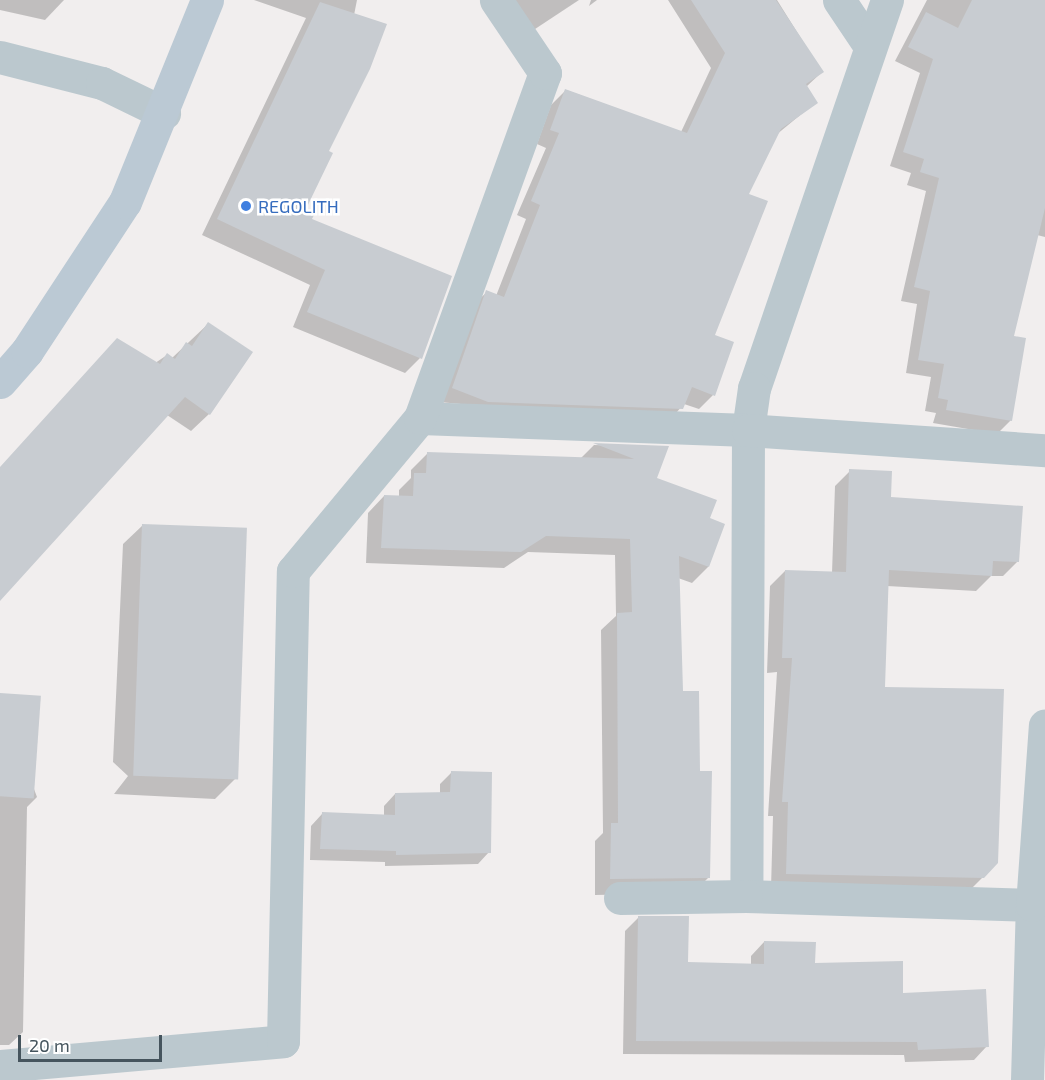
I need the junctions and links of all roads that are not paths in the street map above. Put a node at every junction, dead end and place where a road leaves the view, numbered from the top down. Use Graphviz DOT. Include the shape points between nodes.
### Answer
graph roads {
  1 [pos="207,0"];
  2 [pos="496,0"];
  3 [pos="838,0"];
  4 [pos="887,0"];
  5 [pos="869,45"];
  6 [pos="0,57"];
  7 [pos="164,113"];
  8 [pos="0,381"];
  9 [pos="420,418"];
  10 [pos="748,430"];
  11 [pos="1045,450"];
  12 [pos="1045,725"];
  13 [pos="1045,738"];
  14 [pos="746,896"];
  15 [pos="620,898"];
  16 [pos="1032,905"];
  17 [pos="0,1066"];
  18 [pos="1027,1075"];
  1 -- 7 [label="street"];
  2 -- 9 [label="street" via="545,73"];
  3 -- 5 [label="street"];
  4 -- 5 [label="street"];
  5 -- 10 [label="street" via="823,194 754,388"];
  6 -- 7 [label="street" via="102,83"];
  7 -- 8 [label="street" via="125,202 27,351"];
  9 -- 10 [label="street"];
  9 -- 17 [label="street" via="293,571 283,1041"];
  10 -- 11 [label="street"];
  10 -- 14 [label="street"];
  12 -- 13 [label="street"];
  13 -- 16 [label="street"];
  14 -- 15 [label="street"];
  14 -- 16 [label="street"];
  16 -- 18 [label="street"];
}
